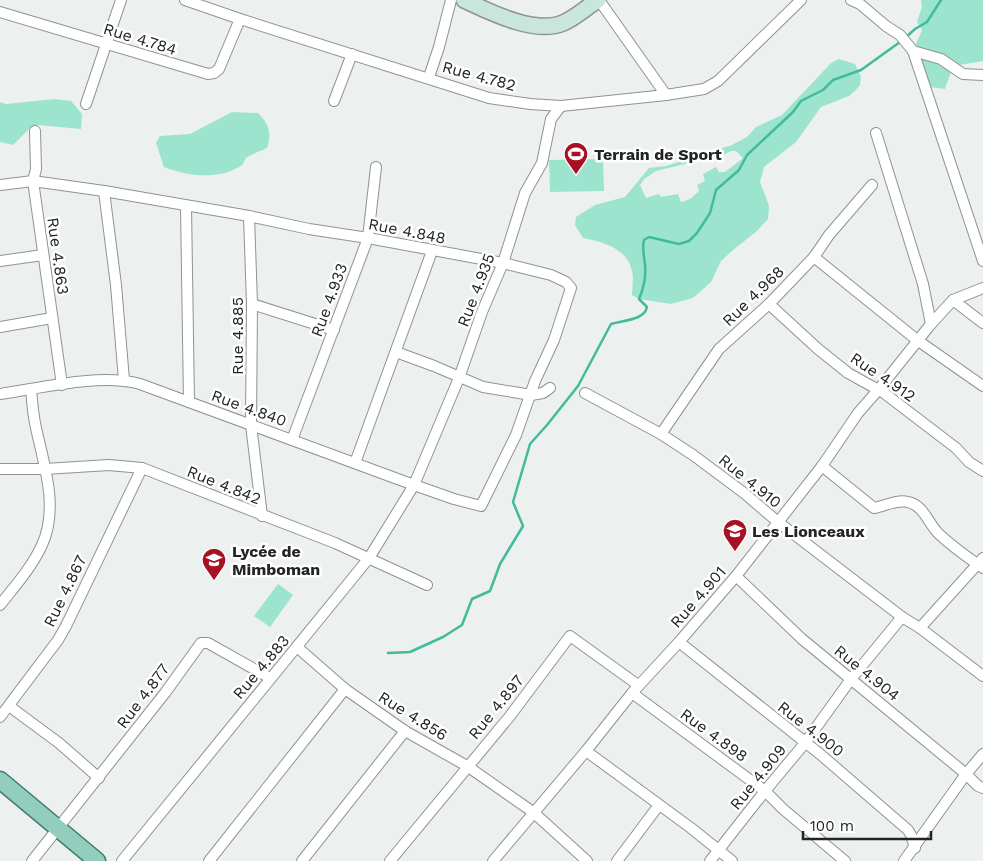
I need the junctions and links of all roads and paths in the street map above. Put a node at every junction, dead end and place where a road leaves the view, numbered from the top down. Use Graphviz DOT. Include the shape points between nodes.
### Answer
graph roads {
  1 [pos="121,0"];
  2 [pos="185,0"];
  3 [pos="451,0"];
  4 [pos="464,0"];
  5 [pos="599,0"];
  6 [pos="801,0"];
  7 [pos="851,0"];
  8 [pos="0,12"];
  9 [pos="240,19"];
  10 [pos="907,43"];
  11 [pos="105,44"];
  12 [pos="352,54"];
  13 [pos="983,75"];
  14 [pos="429,78"];
  15 [pos="666,95"];
  16 [pos="334,101"];
  17 [pos="86,104"];
  18 [pos="560,106"];
  19 [pos="35,131"];
  20 [pos="876,133"];
  21 [pos="376,167"];
  22 [pos="33,181"];
  23 [pos="0,185"];
  24 [pos="872,185"];
  25 [pos="104,191"];
  26 [pos="186,206"];
  27 [pos="249,216"];
  28 [pos="368,238"];
  29 [pos="432,251"];
  30 [pos="44,256"];
  31 [pos="814,257"];
  32 [pos="0,261"];
  33 [pos="983,261"];
  34 [pos="503,263"];
  35 [pos="983,288"];
  36 [pos="953,300"];
  37 [pos="252,304"];
  38 [pos="769,304"];
  39 [pos="52,318"];
  40 [pos="983,323"];
  41 [pos="931,324"];
  42 [pos="0,327"];
  43 [pos="334,330"];
  44 [pos="917,340"];
  45 [pos="396,352"];
  46 [pos="459,378"];
  47 [pos="124,380"];
  48 [pos="62,385"];
  49 [pos="983,386"];
  50 [pos="550,388"];
  51 [pos="31,389"];
  52 [pos="879,390"];
  53 [pos="0,394"];
  54 [pos="585,394"];
  55 [pos="531,395"];
  56 [pos="188,402"];
  57 [pos="251,425"];
  58 [pos="661,434"];
  59 [pos="292,440"];
  60 [pos="355,463"];
  61 [pos="822,466"];
  62 [pos="45,468"];
  63 [pos="142,468"];
  64 [pos="0,469"];
  65 [pos="983,471"];
  66 [pos="414,485"];
  67 [pos="481,506"];
  68 [pos="262,516"];
  69 [pos="778,522"];
  70 [pos="369,558"];
  71 [pos="981,564"];
  72 [pos="736,576"];
  73 [pos="426,585"];
  74 [pos="0,605"];
  75 [pos="902,617"];
  76 [pos="920,628"];
  77 [pos="679,642"];
  78 [pos="297,647"];
  79 [pos="983,676"];
  80 [pos="270,678"];
  81 [pos="851,679"];
  82 [pos="345,689"];
  83 [pos="635,689"];
  84 [pos="9,706"];
  85 [pos="0,717"];
  86 [pos="405,731"];
  87 [pos="805,743"];
  88 [pos="586,751"];
  89 [pos="983,754"];
  90 [pos="467,766"];
  91 [pos="966,774"];
  92 [pos="99,778"];
  93 [pos="0,780"];
  94 [pos="983,788"];
  95 [pos="765,791"];
  96 [pos="0,793"];
  97 [pos="659,805"];
  98 [pos="533,812"];
  99 [pos="55,833"];
  100 [pos="915,848"];
  101 [pos="719,850"];
  102 [pos="32,861"];
  103 [pos="82,861"];
  104 [pos="97,861"];
  105 [pos="122,861"];
  106 [pos="209,861"];
  107 [pos="302,861"];
  108 [pos="390,861"];
  109 [pos="493,861"];
  110 [pos="587,861"];
  111 [pos="617,861"];
  112 [pos="710,861"];
  113 [pos="732,861"];
  114 [pos="846,861"];
  115 [pos="904,861"];
  1 -- 11 [label="street"];
  2 -- 9 [label="street, Rue 4.782"];
  3 -- 14 [label="street"];
  4 -- 5 [label="street" via="527,25 548,27 564,23"];
  5 -- 15 [label="street"];
  6 -- 15 [label="street, Rue 4.782" via="718,81 704,89"];
  7 -- 10 [label="street"];
  8 -- 11 [label="street, Rue 4.784"];
  9 -- 11 [label="street, Rue 4.784" via="219,69 214,73 208,74"];
  9 -- 12 [label="street, Rue 4.782"];
  10 -- 13 [label="street" via="963,74"];
  10 -- 33 [label="street"];
  11 -- 17 [label="street"];
  12 -- 14 [label="street, Rue 4.782"];
  12 -- 16 [label="street"];
  14 -- 18 [label="street, Rue 4.782" via="489,98"];
  15 -- 18 [label="street, Rue 4.782"];
  18 -- 34 [label="street, Rue 4.935" via="551,119 542,163 525,193"];
  19 -- 22 [label="street, Rue 4.863" via="36,169"];
  20 -- 41 [label="street" via="923,284"];
  21 -- 28 [label="street, Rue 4.933"];
  22 -- 23 [label="street, Rue 4.848"];
  22 -- 25 [label="street, Rue 4.848"];
  22 -- 30 [label="street, Rue 4.863"];
  24 -- 31 [label="street, Rue 4.968"];
  25 -- 26 [label="street, Rue 4.848"];
  25 -- 47 [label="street"];
  26 -- 27 [label="street, Rue 4.848"];
  26 -- 56 [label="street"];
  27 -- 28 [label="street, Rue 4.848"];
  27 -- 37 [label="street, Rue 4.885"];
  28 -- 29 [label="street, Rue 4.848"];
  28 -- 43 [label="street, Rue 4.933"];
  29 -- 34 [label="street, Rue 4.848"];
  29 -- 45 [label="street"];
  30 -- 32 [label="street"];
  30 -- 39 [label="street, Rue 4.863"];
  31 -- 38 [label="street, Rue 4.968"];
  31 -- 44 [label="street"];
  34 -- 46 [label="street, Rue 4.935"];
  34 -- 55 [label="street, Rue 4.848" via="550,276 566,282 571,288"];
  35 -- 36 [label="street, Rue 4.901"];
  36 -- 40 [label="street"];
  36 -- 41 [label="street, Rue 4.901"];
  37 -- 43 [label="street"];
  37 -- 57 [label="street, Rue 4.885"];
  38 -- 52 [label="street, Rue 4.912" via="848,374"];
  38 -- 58 [label="street, Rue 4.968" via="719,349"];
  39 -- 42 [label="street"];
  39 -- 48 [label="street, Rue 4.863"];
  41 -- 44 [label="street, Rue 4.901"];
  43 -- 59 [label="street, Rue 4.933"];
  44 -- 49 [label="street"];
  44 -- 52 [label="street, Rue 4.901"];
  45 -- 46 [label="street"];
  45 -- 60 [label="street"];
  46 -- 55 [label="street" via="483,387"];
  46 -- 66 [label="street, Rue 4.935"];
  47 -- 48 [label="street, Rue 4.840"];
  47 -- 56 [label="street, Rue 4.840"];
  48 -- 51 [label="street, Rue 4.840"];
  50 -- 55 [label="street"];
  51 -- 53 [label="street, Rue 4.840"];
  51 -- 62 [label="street"];
  52 -- 61 [label="street, Rue 4.901" via="858,413"];
  52 -- 65 [label="street, Rue 4.912"];
  54 -- 58 [label="street, Rue 4.910"];
  55 -- 67 [label="street, Rue 4.848" via="516,435"];
  56 -- 57 [label="street, Rue 4.840"];
  57 -- 59 [label="street, Rue 4.840"];
  57 -- 68 [label="street, Rue 4.885"];
  58 -- 69 [label="street, Rue 4.910" via="744,493"];
  59 -- 60 [label="street, Rue 4.840"];
  60 -- 66 [label="street, Rue 4.840"];
  61 -- 69 [label="street, Rue 4.901"];
  61 -- 71 [label="street" via="874,508 909,502 919,508 937,532 959,552"];
  62 -- 63 [label="street, Rue 4.842" via="109,465"];
  62 -- 64 [label="street, Rue 4.842"];
  62 -- 74 [label="street" via="51,508 43,543 36,558"];
  63 -- 68 [label="street, Rue 4.842"];
  63 -- 84 [label="street, Rue 4.867" via="66,626"];
  66 -- 67 [label="street, Rue 4.840"];
  66 -- 70 [label="street, Rue 4.883"];
  68 -- 70 [label="street, Rue 4.842"];
  69 -- 72 [label="street, Rue 4.901"];
  69 -- 75 [label="street, Rue 4.910"];
  70 -- 73 [label="street, Rue 4.842"];
  70 -- 78 [label="street, Rue 4.883"];
  71 -- 76 [label="street"];
  72 -- 77 [label="street, Rue 4.901"];
  72 -- 81 [label="street, Rue 4.904" via="802,639"];
  75 -- 76 [label="street, Rue 4.910"];
  75 -- 81 [label="street, Rue 4.909"];
  76 -- 79 [label="street, Rue 4.910"];
  77 -- 83 [label="street, Rue 4.901"];
  77 -- 87 [label="street, Rue 4.900"];
  78 -- 80 [label="street, Rue 4.883"];
  78 -- 82 [label="street, Rue 4.856"];
  80 -- 92 [label="street, Rue 4.877" via="208,642 201,643"];
  80 -- 105 [label="street, Rue 4.883"];
  81 -- 87 [label="street, Rue 4.909"];
  81 -- 91 [label="street, Rue 4.904"];
  82 -- 86 [label="street, Rue 4.856"];
  82 -- 106 [label="street"];
  83 -- 88 [label="street, Rue 4.901"];
  83 -- 90 [label="street, Rue 4.897" via="570,636 510,716"];
  83 -- 95 [label="street, Rue 4.898"];
  84 -- 85 [label="street, Rue 4.867"];
  84 -- 92 [label="street"];
  86 -- 90 [label="street, Rue 4.856"];
  86 -- 107 [label="street"];
  87 -- 95 [label="street, Rue 4.909"];
  87 -- 100 [label="street, Rue 4.900" via="908,830"];
  88 -- 97 [label="street"];
  88 -- 98 [label="street, Rue 4.901"];
  89 -- 91 [label="street"];
  90 -- 98 [label="street, Rue 4.856"];
  90 -- 108 [label="street, Rue 4.897"];
  91 -- 94 [label="street, Rue 4.904"];
  91 -- 100 [label="street"];
  92 -- 99 [label="street, Rue 4.877"];
  93 -- 99 [label="main road"];
  95 -- 101 [label="street, Rue 4.909"];
  95 -- 114 [label="street, Rue 4.898"];
  96 -- 99 [label="main road"];
  97 -- 101 [label="street"];
  97 -- 111 [label="street"];
  98 -- 109 [label="street, Rue 4.901"];
  98 -- 110 [label="street, Rue 4.856"];
  99 -- 102 [label="street, Rue 4.877"];
  99 -- 103 [label="main road"];
  99 -- 104 [label="main road"];
  100 -- 115 [label="street"];
  101 -- 112 [label="street, Rue 4.909"];
  101 -- 113 [label="street"];
}
